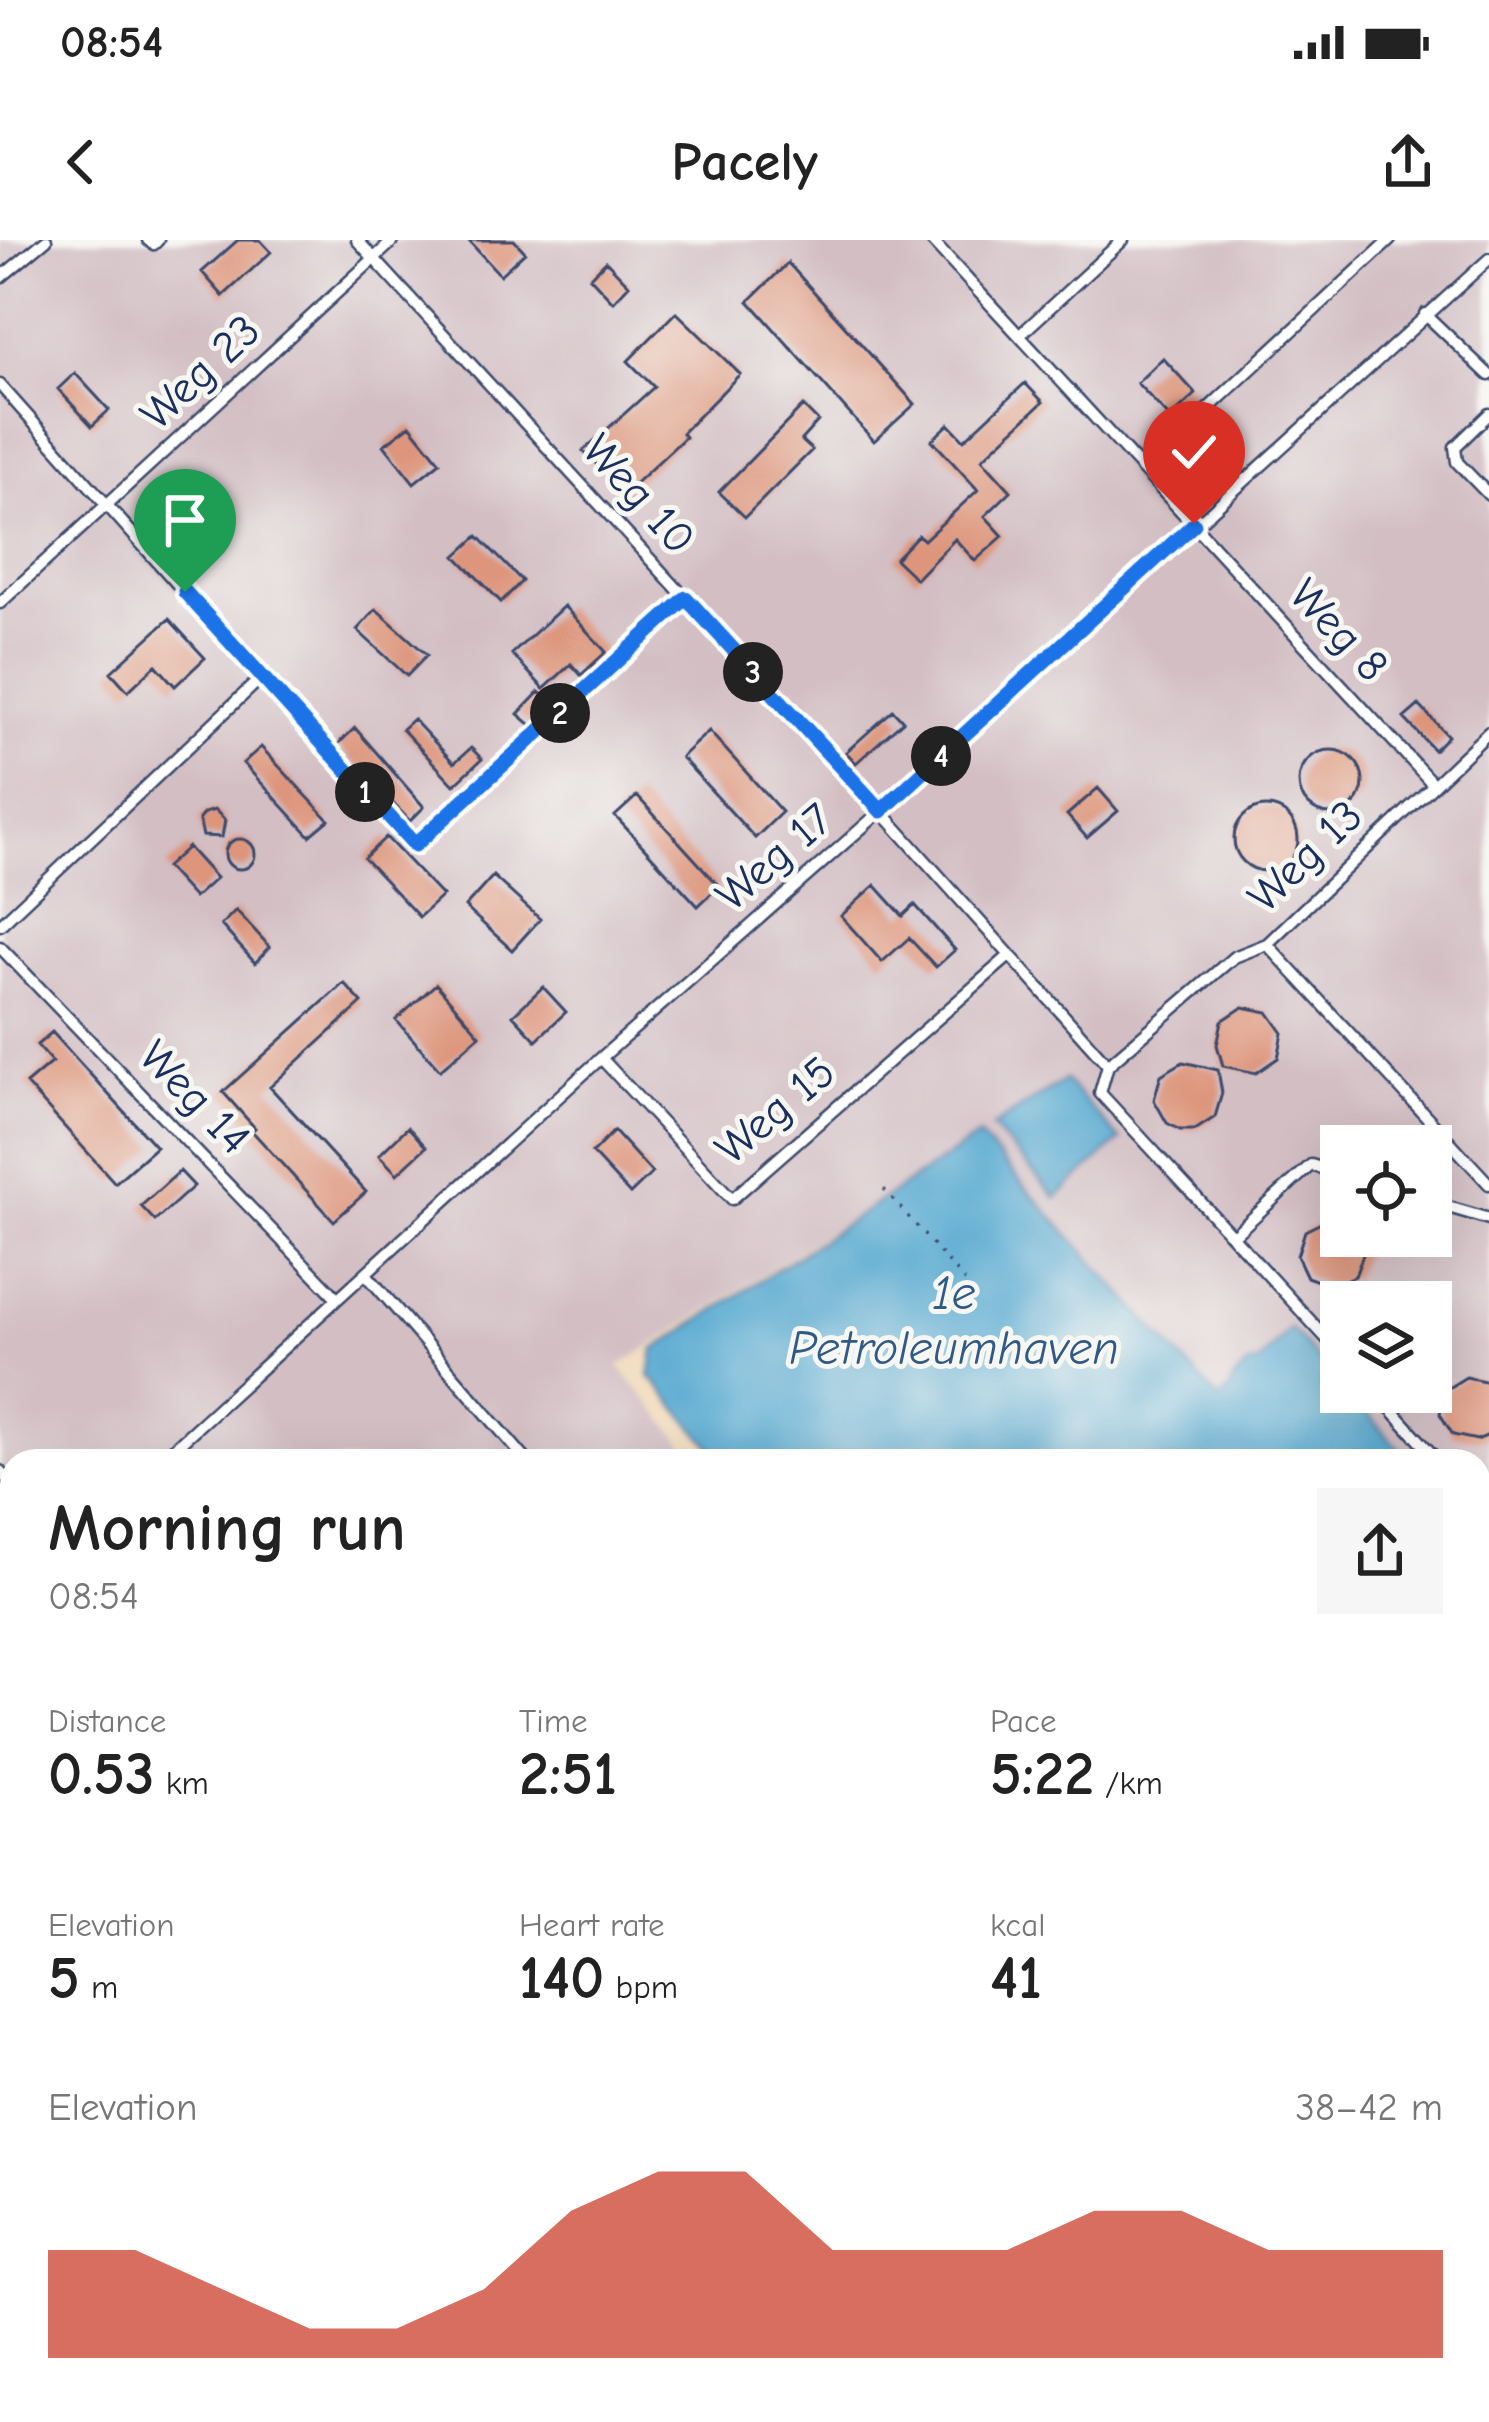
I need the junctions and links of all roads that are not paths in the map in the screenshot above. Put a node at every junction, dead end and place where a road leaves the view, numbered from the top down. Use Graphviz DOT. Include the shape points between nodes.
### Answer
graph roads {
  1 [pos="46,240"];
  2 [pos="148,240"];
  3 [pos="158,240"];
  4 [pos="358,240"];
  5 [pos="394,240"];
  6 [pos="931,240"];
  7 [pos="1123,240"];
  8 [pos="1390,240"];
  9 [pos="375,257"];
  10 [pos="1489,259"];
  11 [pos="0,278"];
  12 [pos="1425,314"];
  13 [pos="1020,335"];
  14 [pos="1489,375"];
  15 [pos="0,385"];
  16 [pos="1489,414"];
  17 [pos="1143,469"];
  18 [pos="1489,495"];
  19 [pos="110,505"];
  20 [pos="1194,524"];
  21 [pos="686,598"];
  22 [pos="0,603"];
  23 [pos="260,678"];
  24 [pos="1489,732"];
  25 [pos="1432,783"];
  26 [pos="881,811"];
  27 [pos="0,925"];
  28 [pos="1267,944"];
  29 [pos="0,947"];
  30 [pos="1008,957"];
  31 [pos="601,1058"];
  32 [pos="1108,1065"];
  33 [pos="1320,1168"];
  34 [pos="1489,1184"];
  35 [pos="1452,1208"];
  36 [pos="1489,1219"];
  37 [pos="1233,1235"];
  38 [pos="367,1275"];
  39 [pos="337,1298"];
  40 [pos="1320,1331"];
  41 [pos="1395,1413"];
  42 [pos="173,1449"];
  43 [pos="517,1449"];
  44 [pos="1427,1449"];
  1 -- 11 [label="lane"];
  2 -- 3 [label="lane"];
  4 -- 9 [label="lane, Weg 10"];
  5 -- 9 [label="lane, Weg 23"];
  6 -- 13 [label="lane, Weg 8"];
  7 -- 13 [label="lane"];
  8 -- 17 [label="lane"];
  9 -- 19 [label="lane, Weg 23"];
  9 -- 21 [label="lane, Weg 10"];
  10 -- 12 [label="lane, Weg 17"];
  12 -- 14 [label="lane"];
  12 -- 20 [label="lane, Weg 17"];
  13 -- 17 [label="lane, Weg 8"];
  15 -- 19 [label="lane"];
  16 -- 18 [label="lane" via="1455,447 1457,462"];
  17 -- 20 [label="lane, Weg 8"];
  19 -- 22 [label="lane, Weg 23"];
  19 -- 23 [label="lane"];
  20 -- 25 [label="lane, Weg 8"];
  20 -- 26 [label="lane, Weg 17"];
  21 -- 23 [label="lane" via="415,845"];
  21 -- 26 [label="lane, Weg 10"];
  23 -- 27 [label="lane"];
  24 -- 25 [label="lane, Weg 13"];
  25 -- 28 [label="lane, Weg 13"];
  26 -- 30 [label="lane, Weg 10"];
  26 -- 31 [label="lane, Weg 17"];
  28 -- 32 [label="lane, Weg 13" via="1234,957"];
  28 -- 34 [label="lane"];
  29 -- 39 [label="lane, Weg 14"];
  30 -- 31 [label="lane, Weg 15" via="732,1199"];
  30 -- 32 [label="lane, Weg 10"];
  31 -- 38 [label="lane, Weg 17"];
  32 -- 37 [label="lane" via="1100,1093"];
  33 -- 37 [label="lane" via="1311,1165"];
  35 -- 36 [label="lane"];
  37 -- 40 [label="lane"];
  38 -- 39 [label="lane, Weg 17"];
  38 -- 43 [label="lane"];
  39 -- 42 [label="lane, Weg 17"];
  41 -- 44 [label="lane"];
}
